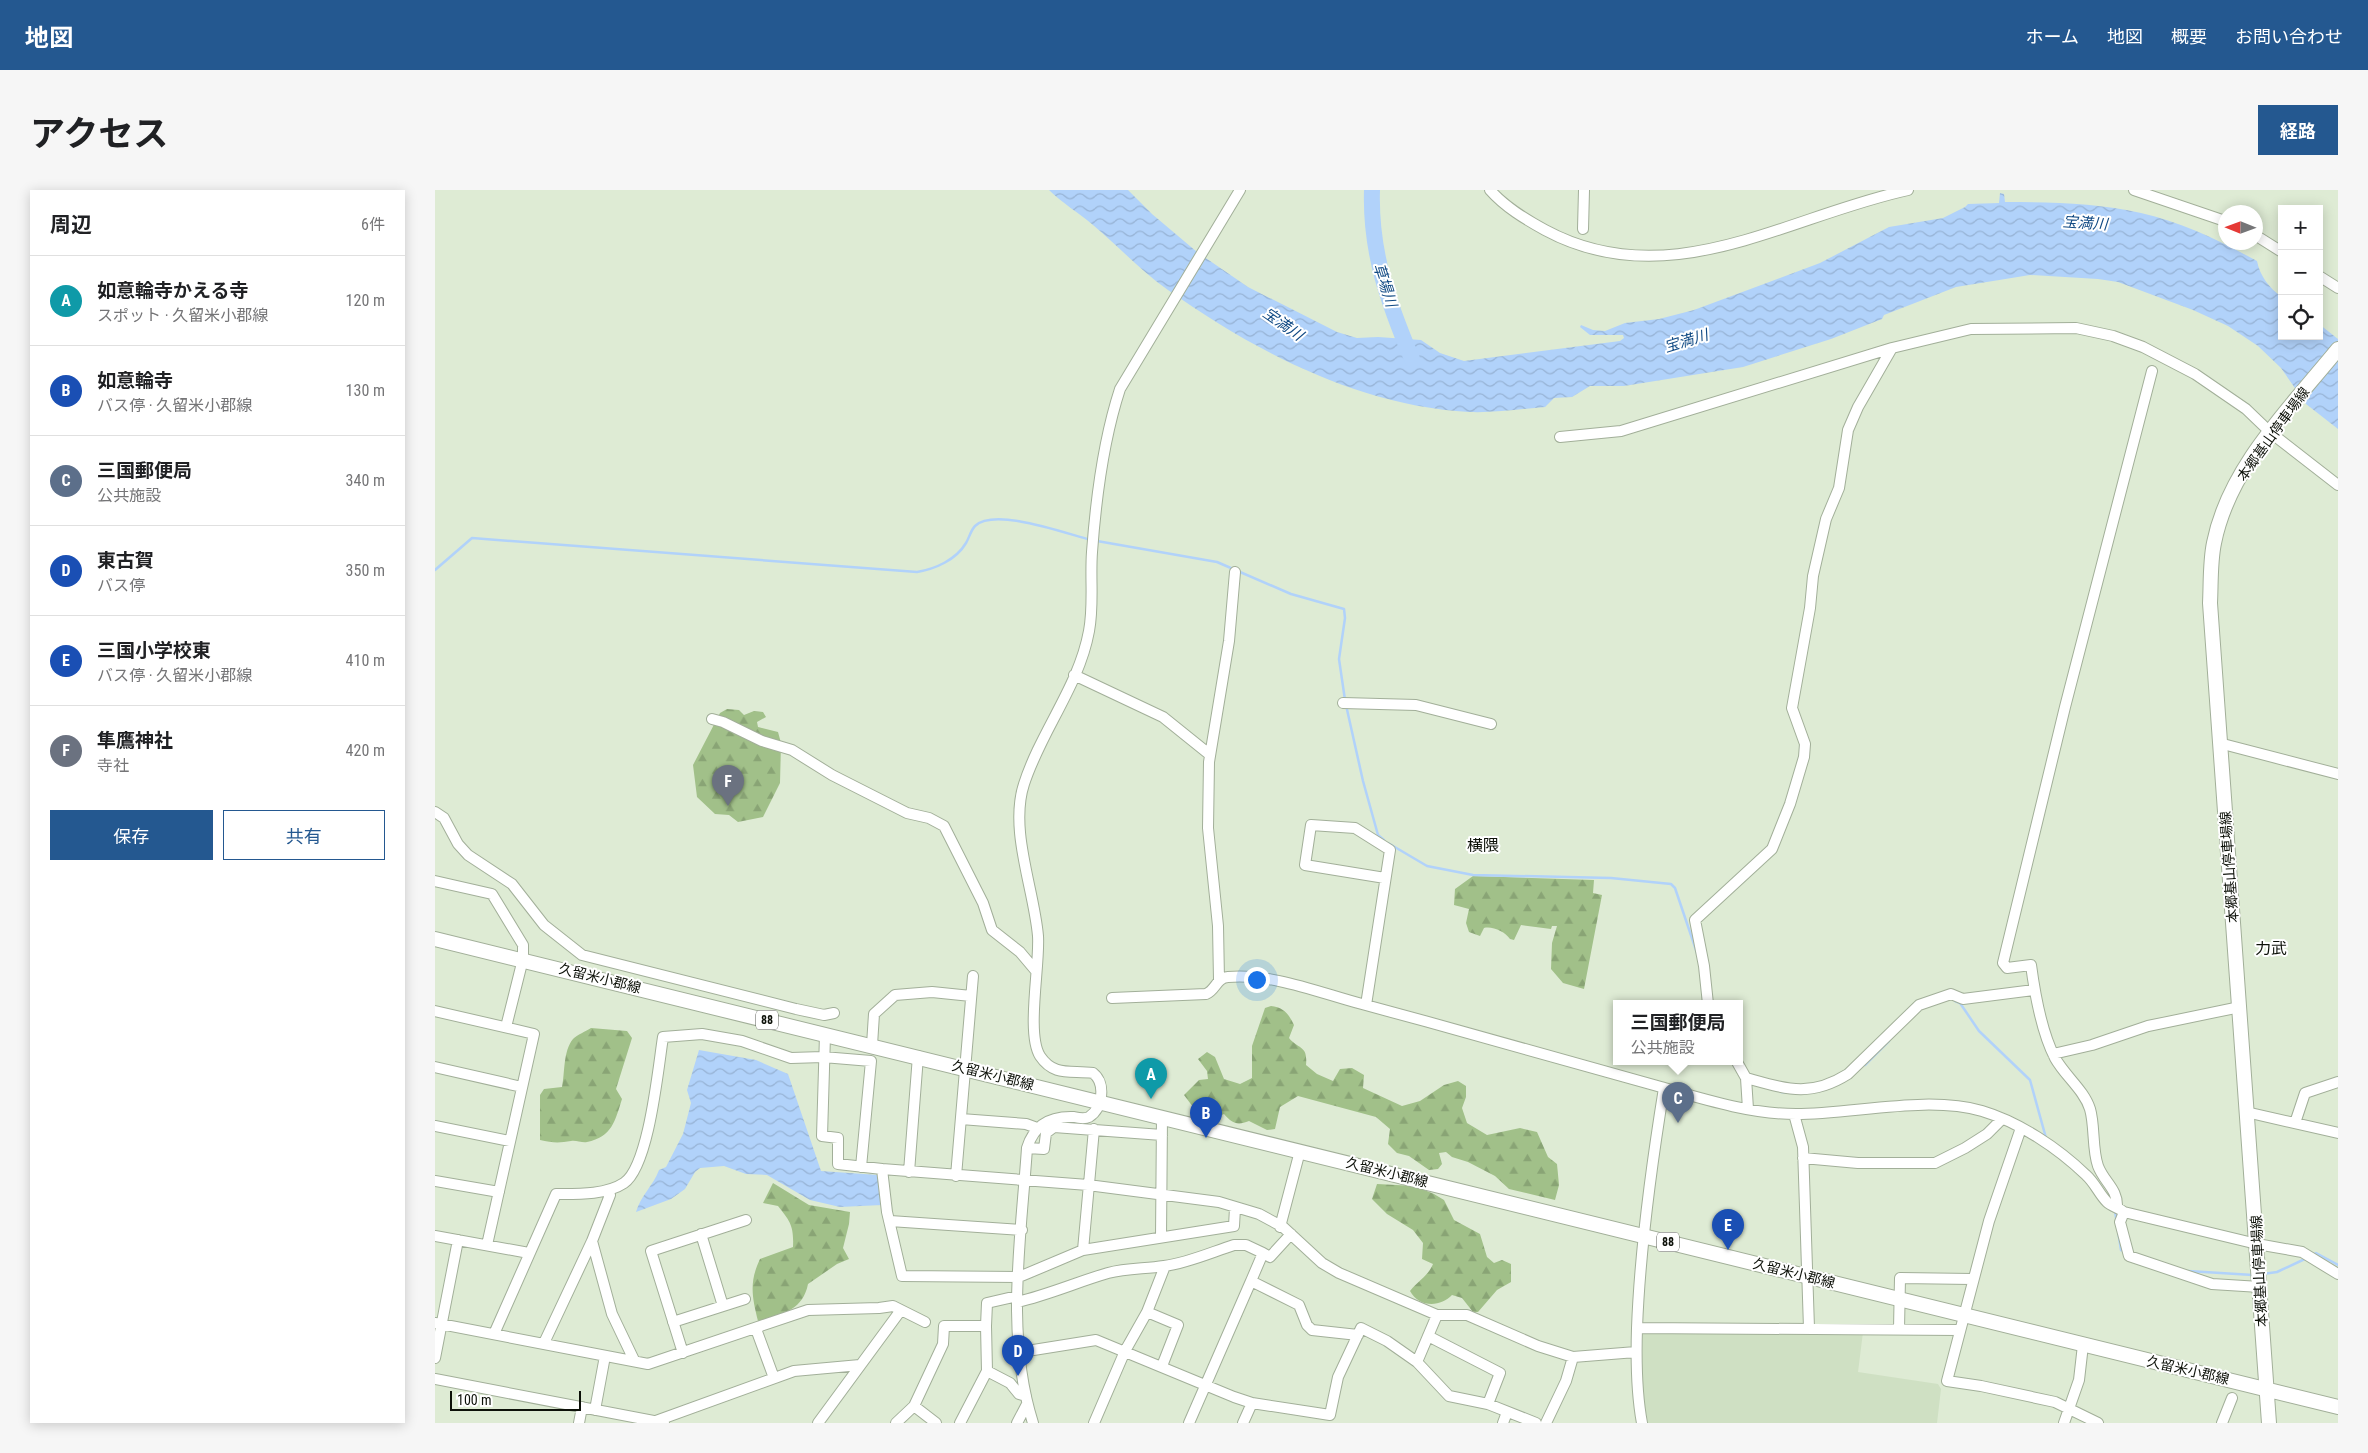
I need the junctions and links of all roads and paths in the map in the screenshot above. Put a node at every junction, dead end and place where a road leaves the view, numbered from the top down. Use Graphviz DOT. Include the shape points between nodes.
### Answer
graph roads {
  1 [pos="1240,190"];
  2 [pos="1489,190"];
  3 [pos="1584,190"];
  4 [pos="1909,190"];
  5 [pos="2134,190"];
  6 [pos="2156,190"];
  7 [pos="2166,200"];
  8 [pos="2218,219"];
  9 [pos="1583,229"];
  10 [pos="2263,240"];
  11 [pos="2279,250"];
  12 [pos="2323,279"];
  13 [pos="2338,288"];
  14 [pos="1892,348"];
  15 [pos="2338,349"];
  16 [pos="2152,371"];
  17 [pos="2273,430"];
  18 [pos="1560,437"];
  19 [pos="2336,484"];
  20 [pos="1235,572"];
  21 [pos="1075,675"];
  22 [pos="1343,703"];
  23 [pos="712,719"];
  24 [pos="1491,724"];
  25 [pos="2219,743"];
  26 [pos="1209,754"];
  27 [pos="2338,774"];
  28 [pos="435,812"];
  29 [pos="1385,878"];
  30 [pos="435,881"];
  31 [pos="435,939"];
  32 [pos="523,959"];
  33 [pos="1036,971"];
  34 [pos="973,976"];
  35 [pos="1219,980"];
  36 [pos="2034,990"];
  37 [pos="971,996"];
  38 [pos="1112,998"];
  39 [pos="1708,1000"];
  40 [pos="1366,1005"];
  41 [pos="2239,1007"];
  42 [pos="435,1010"];
  43 [pos="834,1013"];
  44 [pos="506,1027"];
  45 [pos="825,1035"];
  46 [pos="872,1045"];
  47 [pos="2053,1054"];
  48 [pos="918,1056"];
  49 [pos="823,1057"];
  50 [pos="1739,1065"];
  51 [pos="435,1067"];
  52 [pos="965,1068"];
  53 [pos="1746,1078"];
  54 [pos="2338,1082"];
  55 [pos="522,1087"];
  56 [pos="1664,1088"];
  57 [pos="1099,1101"];
  58 [pos="1748,1109"];
  59 [pos="2247,1112"];
  60 [pos="1794,1114"];
  61 [pos="1162,1117"];
  62 [pos="961,1119"];
  63 [pos="2002,1119"];
  64 [pos="2295,1123"];
  65 [pos="435,1126"];
  66 [pos="1037,1128"];
  67 [pos="2021,1128"];
  68 [pos="1094,1129"];
  69 [pos="2338,1133"];
  70 [pos="1162,1135"];
  71 [pos="510,1141"];
  72 [pos="1027,1148"];
  73 [pos="1300,1151"];
  74 [pos="1803,1158"];
  75 [pos="861,1167"];
  76 [pos="882,1169"];
  77 [pos="909,1172"];
  78 [pos="956,1176"];
  79 [pos="435,1181"];
  80 [pos="1025,1181"];
  81 [pos="1088,1185"];
  82 [pos="608,1190"];
  83 [pos="499,1192"];
  84 [pos="1163,1194"];
  85 [pos="1235,1208"];
  86 [pos="2120,1209"];
  87 [pos="746,1220"];
  88 [pos="890,1220"];
  89 [pos="1279,1227"];
  90 [pos="1022,1230"];
  91 [pos="701,1234"];
  92 [pos="1291,1234"];
  93 [pos="1642,1235"];
  94 [pos="435,1236"];
  95 [pos="1161,1237"];
  96 [pos="458,1240"];
  97 [pos="592,1241"];
  98 [pos="2257,1244"];
  99 [pos="487,1246"];
  100 [pos="1083,1250"];
  101 [pos="529,1253"];
  102 [pos="1263,1253"];
  103 [pos="1165,1266"];
  104 [pos="2338,1274"];
  105 [pos="1019,1277"];
  106 [pos="1808,1277"];
  107 [pos="1973,1279"];
  108 [pos="1251,1281"];
  109 [pos="2260,1287"];
  110 [pos="745,1299"];
  111 [pos="1017,1299"];
  112 [pos="1899,1299"];
  113 [pos="723,1306"];
  114 [pos="901,1310"];
  115 [pos="1147,1312"];
  116 [pos="1437,1314"];
  117 [pos="1964,1316"];
  118 [pos="673,1322"];
  119 [pos="925,1322"];
  120 [pos="438,1324"];
  121 [pos="986,1326"];
  122 [pos="1637,1328"];
  123 [pos="1809,1328"];
  124 [pos="755,1329"];
  125 [pos="1899,1329"];
  126 [pos="1960,1330"];
  127 [pos="494,1334"];
  128 [pos="1358,1335"];
  129 [pos="1428,1336"];
  130 [pos="544,1343"];
  131 [pos="2083,1345"];
  132 [pos="1125,1351"];
  133 [pos="1021,1352"];
  134 [pos="1636,1352"];
  135 [pos="683,1353"];
  136 [pos="605,1356"];
  137 [pos="1573,1357"];
  138 [pos="435,1358"];
  139 [pos="634,1360"];
  140 [pos="1417,1362"];
  141 [pos="861,1365"];
  142 [pos="1162,1366"];
  143 [pos="987,1372"];
  144 [pos="773,1378"];
  145 [pos="435,1379"];
  146 [pos="1206,1384"];
  147 [pos="2267,1389"];
  148 [pos="2231,1398"];
  149 [pos="1027,1400"];
  150 [pos="1252,1402"];
  151 [pos="1488,1404"];
  152 [pos="914,1406"];
  153 [pos="582,1407"];
  154 [pos="2338,1407"];
  155 [pos="2071,1408"];
  156 [pos="595,1410"];
  157 [pos="1507,1412"];
  158 [pos="631,1420"];
  159 [pos="660,1422"];
  160 [pos="579,1423"];
  161 [pos="818,1423"];
  162 [pos="896,1423"];
  163 [pos="936,1423"];
  164 [pos="960,1423"];
  165 [pos="1017,1423"];
  166 [pos="1033,1423"];
  167 [pos="1094,1423"];
  168 [pos="1189,1423"];
  169 [pos="1243,1423"];
  170 [pos="1503,1423"];
  171 [pos="1536,1423"];
  172 [pos="1546,1423"];
  173 [pos="1642,1423"];
  174 [pos="2064,1423"];
  175 [pos="2098,1423"];
  176 [pos="2222,1423"];
  177 [pos="2269,1423"];
  1 -- 21 [label="street" via="1120,389 1109,421 1092,551 1089,630"];
  2 -- 4 [label="street" via="1517,214 1565,241 1613,253 1643,255 1713,250"];
  3 -- 9 [label="street"];
  5 -- 7 [label="street"];
  6 -- 7 [label="street"];
  7 -- 8 [label="street"];
  10 -- 11 [label="street"];
  12 -- 13 [label="street"];
  14 -- 17 [label="street" via="1971,329 2076,328 2104,334 2143,347 2195,374"];
  14 -- 18 [label="street" via="1621,431"];
  14 -- 39 [label="street" via="1858,407 1849,430 1839,488 1826,520 1813,576 1792,708 1805,744 1790,804 1772,849 1695,920"];
  15 -- 17 [label="main road, 本郷基山停車場線"];
  16 -- 36 [label="street" via="2003,963 2007,968 2031,965"];
  17 -- 19 [label="street"];
  17 -- 25 [label="main road, 本郷基山停車場線" via="2239,478 2224,509 2214,543 2210,603"];
  20 -- 26 [label="street" via="1227,657"];
  21 -- 26 [label="street" via="1163,717"];
  21 -- 33 [label="street" via="1032,764 1021,799 1023,843 1038,937"];
  22 -- 24 [label="street" via="1416,706"];
  23 -- 33 [label="street" via="792,750 907,813 929,818 944,826 983,903 992,930 1020,952"];
  25 -- 27 [label="street"];
  25 -- 41 [label="main road, 本郷基山停車場線"];
  26 -- 35 [label="street" via="1208,828 1218,926"];
  28 -- 43 [label="street" via="444,818 468,855 512,884 544,925 583,955 796,1009 825,1015"];
  29 -- 29 [label="street" via="1390,850 1381,843 1355,828 1311,824 1305,865"];
  29 -- 40 [label="street"];
  30 -- 32 [label="street" via="492,894 523,945"];
  31 -- 32 [label="main road, 久留米小郡線 / 88"];
  32 -- 44 [label="street"];
  32 -- 45 [label="main road, 久留米小郡線 / 88"];
  33 -- 57 [label="street" via="1034,1045 1045,1063 1061,1073 1081,1072 1098,1076 1102,1088"];
  34 -- 37 [label="street"];
  35 -- 38 [label="street" via="1206,994"];
  35 -- 40 [label="street" via="1225,977 1255,978"];
  36 -- 47 [label="street"];
  36 -- 53 [label="street" via="1963,999 1951,994 1919,1005 1839,1080 1792,1090"];
  37 -- 46 [label="street" via="932,992 895,995 874,1014"];
  37 -- 52 [label="street"];
  40 -- 56 [label="street"];
  41 -- 47 [label="street" via="2148,1026"];
  41 -- 59 [label="main road, 本郷基山停車場線"];
  42 -- 44 [label="street"];
  44 -- 55 [label="street" via="534,1034"];
  45 -- 46 [label="main road, 久留米小郡線 / 88"];
  45 -- 49 [label="street"];
  46 -- 48 [label="main road, 久留米小郡線 / 88"];
  47 -- 86 [label="street" via="2090,1110 2100,1172 2114,1190"];
  48 -- 52 [label="main road, 久留米小郡線 / 88"];
  48 -- 77 [label="street"];
  49 -- 75 [label="street" via="822,1136 838,1138 838,1164"];
  49 -- 75 [label="street" via="871,1061"];
  49 -- 82 [label="street" via="791,1058 742,1041 702,1034 663,1037 639,1164 629,1179"];
  50 -- 53 [label="street"];
  51 -- 55 [label="street"];
  52 -- 57 [label="main road, 久留米小郡線 / 88"];
  52 -- 62 [label="street"];
  53 -- 58 [label="street"];
  54 -- 64 [label="street" via="2305,1093"];
  55 -- 71 [label="street"];
  56 -- 58 [label="street"];
  56 -- 93 [label="street"];
  57 -- 61 [label="main road, 久留米小郡線 / 88"];
  57 -- 66 [label="street" via="1087,1118 1056,1117"];
  58 -- 60 [label="street"];
  59 -- 64 [label="street"];
  59 -- 98 [label="main road, 本郷基山停車場線"];
  60 -- 63 [label="street" via="1941,1105 1966,1107"];
  60 -- 74 [label="street"];
  61 -- 70 [label="street"];
  61 -- 73 [label="main road, 久留米小郡線 / 88"];
  62 -- 66 [label="street" via="1026,1124"];
  62 -- 78 [label="street"];
  63 -- 67 [label="street"];
  63 -- 74 [label="street" via="1972,1144 1935,1163 1858,1163"];
  64 -- 69 [label="street"];
  65 -- 71 [label="street"];
  66 -- 72 [label="street"];
  67 -- 86 [label="street" via="2080,1169 2108,1203"];
  67 -- 107 [label="street"];
  68 -- 70 [label="street"];
  68 -- 72 [label="street" via="1054,1127 1046,1133 1044,1149"];
  68 -- 81 [label="street"];
  70 -- 84 [label="street"];
  71 -- 83 [label="street"];
  72 -- 80 [label="street"];
  73 -- 89 [label="street"];
  73 -- 93 [label="main road, 久留米小郡線 / 88"];
  74 -- 106 [label="street"];
  75 -- 76 [label="street"];
  76 -- 77 [label="street"];
  76 -- 88 [label="street"];
  77 -- 78 [label="street"];
  78 -- 80 [label="street"];
  79 -- 83 [label="street"];
  80 -- 81 [label="street"];
  80 -- 90 [label="street"];
  81 -- 84 [label="street"];
  81 -- 100 [label="street"];
  82 -- 97 [label="street" via="610,1195"];
  82 -- 101 [label="street" via="557,1194"];
  83 -- 99 [label="street"];
  84 -- 85 [label="street" via="1211,1200"];
  84 -- 95 [label="street"];
  85 -- 89 [label="street" via="1259,1214"];
  85 -- 95 [label="street" via="1234,1226"];
  86 -- 98 [label="street"];
  86 -- 109 [label="street" via="2129,1256 2212,1284"];
  87 -- 91 [label="street"];
  88 -- 90 [label="street"];
  88 -- 105 [label="street" via="902,1276"];
  89 -- 92 [label="street"];
  90 -- 105 [label="street"];
  91 -- 113 [label="street"];
  91 -- 118 [label="street" via="651,1251"];
  92 -- 102 [label="street" via="1269,1257"];
  92 -- 116 [label="street" via="1322,1263 1339,1273"];
  93 -- 106 [label="main road, 久留米小郡線 / 88"];
  93 -- 122 [label="street"];
  94 -- 96 [label="street"];
  95 -- 100 [label="street"];
  96 -- 99 [label="street"];
  96 -- 120 [label="street"];
  97 -- 130 [label="street"];
  97 -- 139 [label="street" via="612,1314"];
  98 -- 104 [label="street" via="2302,1252"];
  98 -- 109 [label="main road, 本郷基山停車場線"];
  99 -- 101 [label="street"];
  100 -- 105 [label="street"];
  101 -- 127 [label="street"];
  102 -- 103 [label="street" via="1246,1245 1234,1245"];
  102 -- 108 [label="street"];
  103 -- 111 [label="street" via="1116,1271 1079,1281 1046,1296"];
  103 -- 115 [label="street"];
  105 -- 111 [label="street"];
  106 -- 112 [label="main road, 久留米小郡線 / 88"];
  106 -- 123 [label="street"];
  107 -- 112 [label="street" via="1900,1278"];
  107 -- 117 [label="street"];
  108 -- 128 [label="street" via="1299,1305 1311,1330"];
  108 -- 146 [label="street"];
  109 -- 147 [label="main road, 本郷基山停車場線"];
  110 -- 113 [label="street"];
  111 -- 121 [label="street" via="987,1303"];
  111 -- 133 [label="street"];
  112 -- 117 [label="main road, 久留米小郡線 / 88"];
  112 -- 125 [label="street"];
  113 -- 118 [label="street"];
  114 -- 119 [label="street"];
  114 -- 124 [label="street" via="893,1306 817,1309"];
  114 -- 141 [label="street"];
  115 -- 132 [label="street"];
  115 -- 142 [label="street" via="1178,1326"];
  116 -- 129 [label="street"];
  116 -- 137 [label="street" via="1467,1315 1538,1346"];
  117 -- 126 [label="street"];
  117 -- 131 [label="main road, 久留米小郡線 / 88"];
  118 -- 135 [label="street"];
  120 -- 127 [label="street"];
  120 -- 138 [label="street"];
  121 -- 143 [label="street"];
  121 -- 152 [label="street" via="944,1326 943,1344"];
  122 -- 123 [label="street"];
  122 -- 134 [label="street"];
  123 -- 125 [label="street"];
  124 -- 135 [label="street"];
  124 -- 144 [label="street"];
  125 -- 126 [label="street"];
  126 -- 155 [label="street" via="1947,1381 2006,1391"];
  127 -- 130 [label="street"];
  128 -- 140 [label="street" via="1361,1328 1387,1340"];
  128 -- 150 [label="street" via="1338,1378 1330,1415"];
  129 -- 140 [label="street"];
  129 -- 151 [label="street" via="1500,1373"];
  130 -- 136 [label="street"];
  131 -- 147 [label="main road, 久留米小郡線 / 88"];
  131 -- 155 [label="street" via="2079,1380"];
  132 -- 133 [label="street" via="1096,1340"];
  132 -- 142 [label="street"];
  132 -- 167 [label="street"];
  133 -- 149 [label="street"];
  134 -- 137 [label="street"];
  134 -- 173 [label="street" via="1637,1394"];
  135 -- 139 [label="street" via="647,1364"];
  136 -- 139 [label="street"];
  136 -- 156 [label="street"];
  137 -- 172 [label="street" via="1566,1381"];
  140 -- 151 [label="street" via="1449,1396"];
  141 -- 144 [label="street" via="806,1369"];
  141 -- 161 [label="street"];
  142 -- 146 [label="street"];
  143 -- 149 [label="street" via="1010,1383"];
  143 -- 164 [label="street"];
  144 -- 159 [label="street"];
  145 -- 153 [label="street"];
  146 -- 150 [label="street"];
  146 -- 168 [label="street"];
  147 -- 154 [label="main road, 久留米小郡線 / 88"];
  147 -- 177 [label="main road, 本郷基山停車場線"];
  148 -- 176 [label="street"];
  149 -- 165 [label="street"];
  149 -- 166 [label="street"];
  150 -- 169 [label="street"];
  151 -- 157 [label="street"];
  152 -- 162 [label="street"];
  152 -- 163 [label="street"];
  153 -- 156 [label="street"];
  153 -- 160 [label="street"];
  155 -- 174 [label="street"];
  155 -- 175 [label="street"];
  156 -- 158 [label="street"];
  157 -- 170 [label="street"];
  157 -- 171 [label="street"];
  158 -- 159 [label="street"];
}
